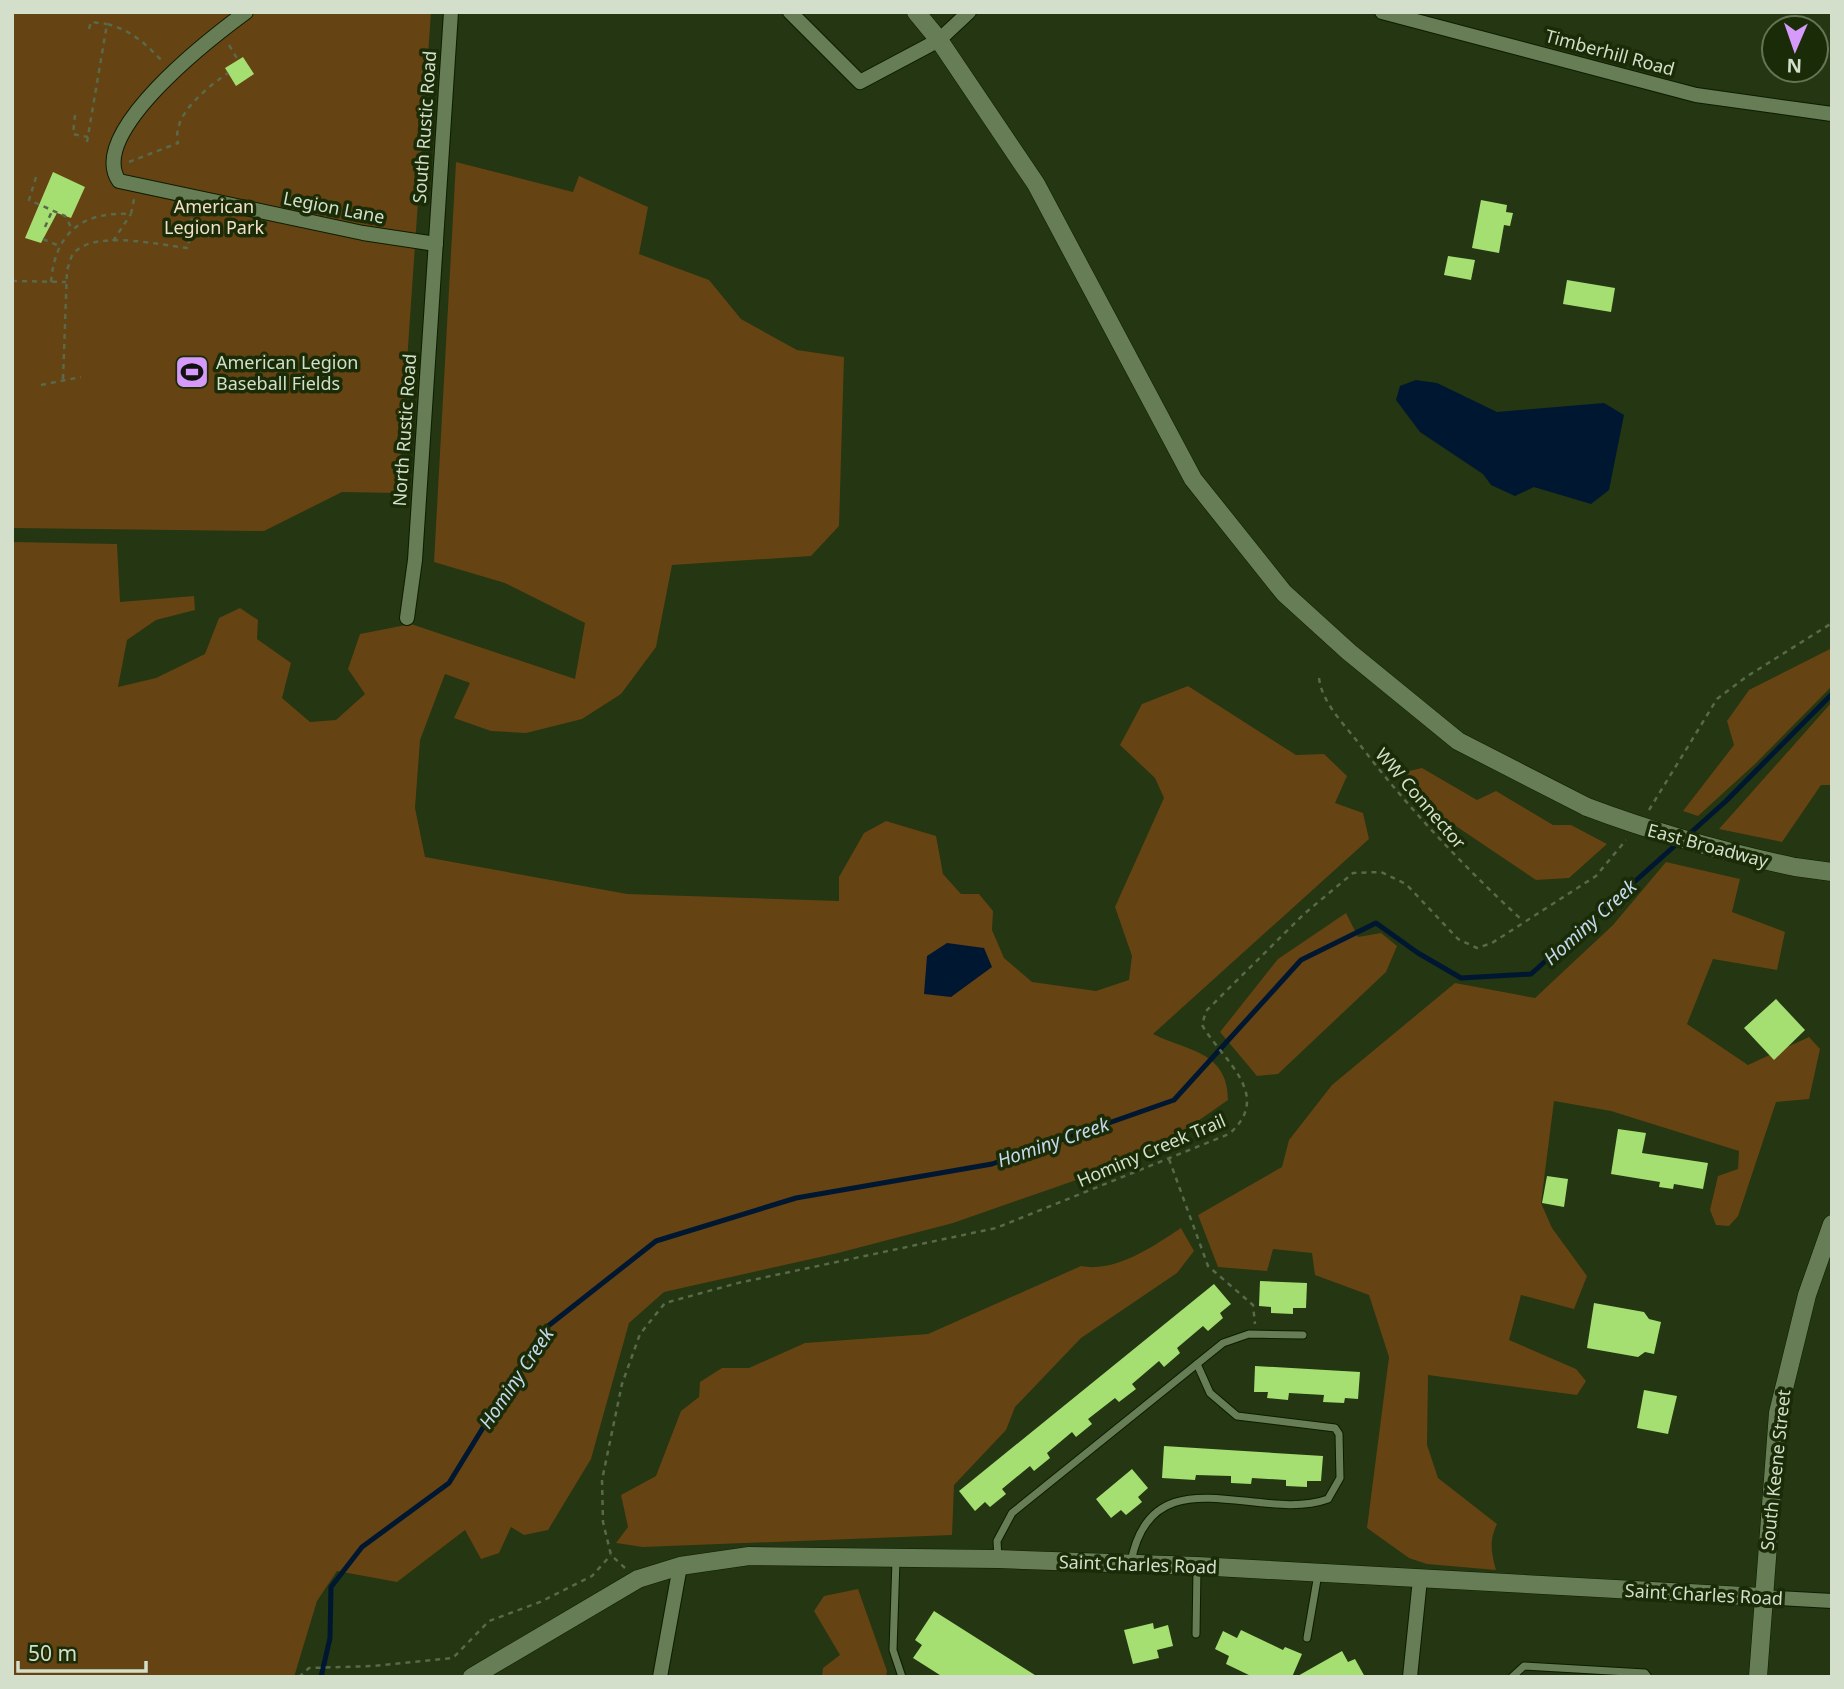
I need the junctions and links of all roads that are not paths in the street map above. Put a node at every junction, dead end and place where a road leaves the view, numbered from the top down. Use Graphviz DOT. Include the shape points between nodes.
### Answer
graph roads {
  1 [pos="246,12"];
  2 [pos="451,12"];
  3 [pos="790,12"];
  4 [pos="916,12"];
  5 [pos="968,12"];
  6 [pos="1382,12"];
  7 [pos="939,40"];
  8 [pos="1832,114"];
  9 [pos="436,244"];
  10 [pos="407,618"];
  11 [pos="1832,872"];
  12 [pos="1832,1224"];
  13 [pos="1303,1335"];
  14 [pos="1197,1364"];
  15 [pos="998,1559"];
  16 [pos="896,1560"];
  17 [pos="1130,1563"];
  18 [pos="680,1566"];
  19 [pos="1197,1566"];
  20 [pos="1318,1573"];
  21 [pos="1420,1579"];
  22 [pos="1762,1597"];
  23 [pos="1832,1601"];
  24 [pos="1196,1634"];
  25 [pos="1307,1638"];
  26 [pos="472,1677"];
  27 [pos="660,1677"];
  28 [pos="902,1677"];
  29 [pos="1410,1677"];
  30 [pos="1512,1677"];
  31 [pos="1648,1677"];
  32 [pos="1758,1677"];
  1 -- 9 [label="street, Legion Lane" via="204,42 137,112 115,151 113,169 119,181"];
  2 -- 9 [label="street, South Rustic Road"];
  3 -- 7 [label="street" via="860,82"];
  4 -- 7 [label="street, East Broadway"];
  5 -- 7 [label="street"];
  6 -- 8 [label="street, Timberhill Road" via="1696,95"];
  7 -- 11 [label="street, East Broadway, bridge" via="1036,184 1193,479 1284,593 1458,741 1587,807 1724,852"];
  9 -- 10 [label="street, North Rustic Road"];
  12 -- 22 [label="street, South Keene Street" via="1807,1295 1778,1413"];
  13 -- 14 [label="lane" via="1256,1334 1223,1343"];
  14 -- 15 [label="lane" via="1012,1513 997,1541"];
  14 -- 17 [label="lane" via="1210,1393 1237,1416 1335,1427 1340,1478 1328,1499 1318,1503 1273,1504 1216,1497 1173,1503 1142,1529"];
  15 -- 16 [label="street, Saint Charles Road"];
  15 -- 17 [label="street, Saint Charles Road"];
  16 -- 18 [label="street, Saint Charles Road" via="749,1556"];
  16 -- 28 [label="lane" via="893,1650"];
  17 -- 19 [label="street, Saint Charles Road"];
  18 -- 26 [label="street, Saint Charles Road" via="638,1579"];
  18 -- 27 [label="street"];
  19 -- 20 [label="street, Saint Charles Road"];
  19 -- 24 [label="lane"];
  20 -- 21 [label="street, Saint Charles Road"];
  20 -- 25 [label="lane"];
  21 -- 22 [label="street, Saint Charles Road"];
  21 -- 29 [label="street"];
  22 -- 23 [label="street, Saint Charles Road"];
  22 -- 32 [label="street, South Keene Street"];
  30 -- 31 [label="lane" via="1524,1666 1645,1673"];
}
